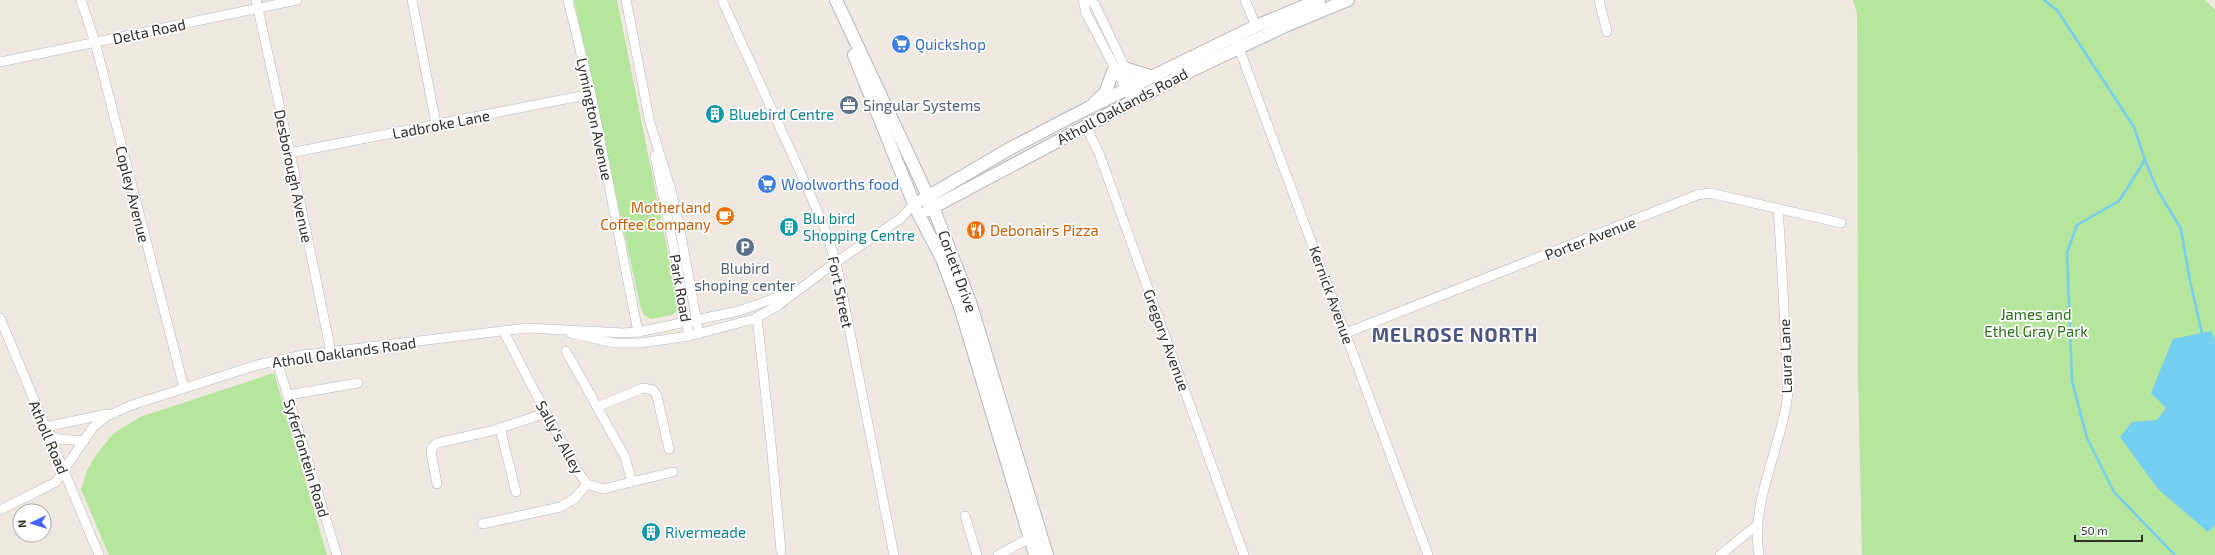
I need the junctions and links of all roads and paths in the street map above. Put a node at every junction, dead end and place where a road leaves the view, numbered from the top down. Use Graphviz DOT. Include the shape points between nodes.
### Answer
graph roads {
  1 [pos="81,0"];
  2 [pos="297,0"];
  3 [pos="412,0"];
  4 [pos="568,0"];
  5 [pos="626,0"];
  6 [pos="722,0"];
  7 [pos="828,0"];
  8 [pos="836,0"];
  9 [pos="1083,0"];
  10 [pos="1090,0"];
  11 [pos="1245,0"];
  12 [pos="1318,0"];
  13 [pos="1348,0"];
  14 [pos="1599,0"];
  15 [pos="257,4"];
  16 [pos="1256,26"];
  17 [pos="1607,32"];
  18 [pos="1234,36"];
  19 [pos="95,42"];
  20 [pos="1239,48"];
  21 [pos="0,62"];
  22 [pos="1119,68"];
  23 [pos="1153,77"];
  24 [pos="1130,89"];
  25 [pos="591,94"];
  26 [pos="1136,100"];
  27 [pos="1088,108"];
  28 [pos="436,124"];
  29 [pos="1086,127"];
  30 [pos="1011,148"];
  31 [pos="1039,150"];
  32 [pos="290,152"];
  33 [pos="931,202"];
  34 [pos="914,204"];
  35 [pos="1778,208"];
  36 [pos="919,215"];
  37 [pos="900,219"];
  38 [pos="1841,223"];
  39 [pos="836,262"];
  40 [pos="795,291"];
  41 [pos="757,317"];
  42 [pos="0,318"];
  43 [pos="691,320"];
  44 [pos="561,330"];
  45 [pos="504,332"];
  46 [pos="638,332"];
  47 [pos="1346,333"];
  48 [pos="699,334"];
  49 [pos="689,336"];
  50 [pos="566,351"];
  51 [pos="331,352"];
  52 [pos="277,361"];
  53 [pos="358,383"];
  54 [pos="184,388"];
  55 [pos="288,395"];
  56 [pos="597,407"];
  57 [pos="546,413"];
  58 [pos="110,414"];
  59 [pos="500,428"];
  60 [pos="47,431"];
  61 [pos="84,441"];
  62 [pos="669,449"];
  63 [pos="673,472"];
  64 [pos="65,473"];
  65 [pos="632,482"];
  66 [pos="438,484"];
  67 [pos="587,484"];
  68 [pos="516,492"];
  69 [pos="0,510"];
  70 [pos="965,516"];
  71 [pos="482,524"];
  72 [pos="1757,525"];
  73 [pos="1030,538"];
  74 [pos="781,551"];
  75 [pos="99,555"];
  76 [pos="337,555"];
  77 [pos="894,555"];
  78 [pos="977,555"];
  79 [pos="998,555"];
  80 [pos="1035,555"];
  81 [pos="1047,555"];
  82 [pos="1244,555"];
  83 [pos="1428,555"];
  84 [pos="1720,555"];
  85 [pos="1759,555"];
  1 -- 19 [label="street, Copley Avenue"];
  2 -- 15 [label="street, Delta Road"];
  3 -- 28 [label="street"];
  4 -- 25 [label="street, Lymington Avenue"];
  5 -- 43 [label="street, Park Road" via="652,144"];
  6 -- 39 [label="street, Fort Street" via="826,229"];
  7 -- 34 [label="main road, Corlett Drive" via="857,62"];
  8 -- 33 [label="main road, Corlett Drive"];
  9 -- 22 [label="street" via="1086,13"];
  10 -- 22 [label="street" via="1095,5"];
  11 -- 16 [label="street"];
  12 -- 16 [label="main road, Atholl Oaklands Road"];
  13 -- 20 [label="main road, Atholl Oaklands Road"];
  14 -- 17 [label="street"];
  15 -- 19 [label="street, Delta Road"];
  15 -- 32 [label="street, Desborough Avenue"];
  16 -- 18 [label="main road, Atholl Oaklands Road"];
  18 -- 20 [label="street, Kernick Avenue"];
  18 -- 23 [label="main road, Atholl Oaklands Road"];
  19 -- 21 [label="street, Delta Road"];
  19 -- 54 [label="street, Copley Avenue"];
  20 -- 26 [label="main road, Atholl Oaklands Road"];
  20 -- 47 [label="street, Kernick Avenue"];
  22 -- 23 [label="main road"];
  22 -- 24 [label="street"];
  22 -- 27 [label="main road" via="1105,93"];
  23 -- 24 [label="main road, Atholl Oaklands Road"];
  24 -- 26 [label="street"];
  24 -- 27 [label="main road, Atholl Oaklands Road"];
  25 -- 28 [label="street, Ladbroke Lane"];
  25 -- 46 [label="street, Lymington Avenue"];
  26 -- 29 [label="main road, Atholl Oaklands Road"];
  27 -- 30 [label="main road, Atholl Oaklands Road"];
  28 -- 32 [label="street, Ladbroke Lane"];
  29 -- 31 [label="main road, Atholl Oaklands Road"];
  29 -- 82 [label="street, Gregory Avenue" via="1100,153"];
  30 -- 31 [label="main road" via="1020,151"];
  30 -- 33 [label="main road, Atholl Oaklands Road"];
  31 -- 33 [label="main road, Atholl Oaklands Road"];
  32 -- 51 [label="street, Desborough Avenue"];
  33 -- 34 [label="main road, Atholl Oaklands Road"];
  33 -- 36 [label="main road, Atholl Oaklands Road"];
  33 -- 81 [label="main road, Corlett Drive" via="970,302"];
  34 -- 36 [label="main road, Corlett Drive"];
  34 -- 37 [label="street, Atholl Oaklands Road"];
  35 -- 38 [label="street, Porter Avenue"];
  35 -- 47 [label="street, Porter Avenue" via="1710,193 1696,195"];
  35 -- 72 [label="street, Laura Lane" via="1788,386 1784,416"];
  36 -- 37 [label="street, Atholl Oaklands Road"];
  36 -- 73 [label="main road, Corlett Drive" via="942,259 960,307"];
  37 -- 39 [label="street, Atholl Oaklands Road"];
  39 -- 40 [label="street, Atholl Oaklands Road"];
  39 -- 77 [label="street, Fort Street"];
  40 -- 41 [label="street, Atholl Oaklands Road" via="777,306"];
  40 -- 43 [label="street, Atholl Oaklands Road" via="738,311"];
  41 -- 48 [label="street, Atholl Oaklands Road"];
  41 -- 74 [label="street"];
  42 -- 60 [label="street, Atholl Road"];
  43 -- 46 [label="street, Atholl Oaklands Road"];
  43 -- 48 [label="street, Park Road"];
  43 -- 49 [label="street, Park Road"];
  44 -- 45 [label="street, Atholl Oaklands Road" via="533,328"];
  44 -- 46 [label="street, Atholl Oaklands Road"];
  44 -- 49 [label="street, Atholl Oaklands Road" via="584,338 625,344"];
  45 -- 51 [label="street, Atholl Oaklands Road"];
  45 -- 57 [label="street, Sally's Alley"];
  47 -- 83 [label="street, Kernick Avenue"];
  48 -- 49 [label="street, Atholl Oaklands Road"];
  50 -- 56 [label="street"];
  51 -- 52 [label="street, Atholl Oaklands Road"];
  52 -- 54 [label="street, Atholl Oaklands Road"];
  52 -- 55 [label="street, Syferfontein Road"];
  53 -- 55 [label="street"];
  54 -- 58 [label="street, Atholl Oaklands Road"];
  55 -- 76 [label="street, Syferfontein Road"];
  56 -- 62 [label="street" via="643,388 653,390"];
  56 -- 65 [label="street" via="625,457"];
  57 -- 59 [label="street"];
  57 -- 67 [label="street, Sally's Alley"];
  58 -- 60 [label="street, Atholl Oaklands Road"];
  58 -- 61 [label="street, Atholl Oaklands Road" via="97,423"];
  59 -- 66 [label="street" via="443,440 434,445 432,452"];
  59 -- 68 [label="street"];
  60 -- 61 [label="street" via="60,439"];
  60 -- 64 [label="street, Atholl Road"];
  61 -- 64 [label="street, Atholl Oaklands Road"];
  63 -- 65 [label="street, Sally's Alley"];
  64 -- 69 [label="street, Atholl Oaklands Road" via="49,487"];
  64 -- 75 [label="street, Atholl Road"];
  65 -- 67 [label="street, Sally's Alley" via="603,488"];
  67 -- 71 [label="street" via="574,499 560,507"];
  70 -- 78 [label="street"];
  72 -- 84 [label="street"];
  72 -- 85 [label="street, Laura Lane" via="1756,542"];
  73 -- 79 [label="street"];
  73 -- 80 [label="main road, Corlett Drive"];
}
